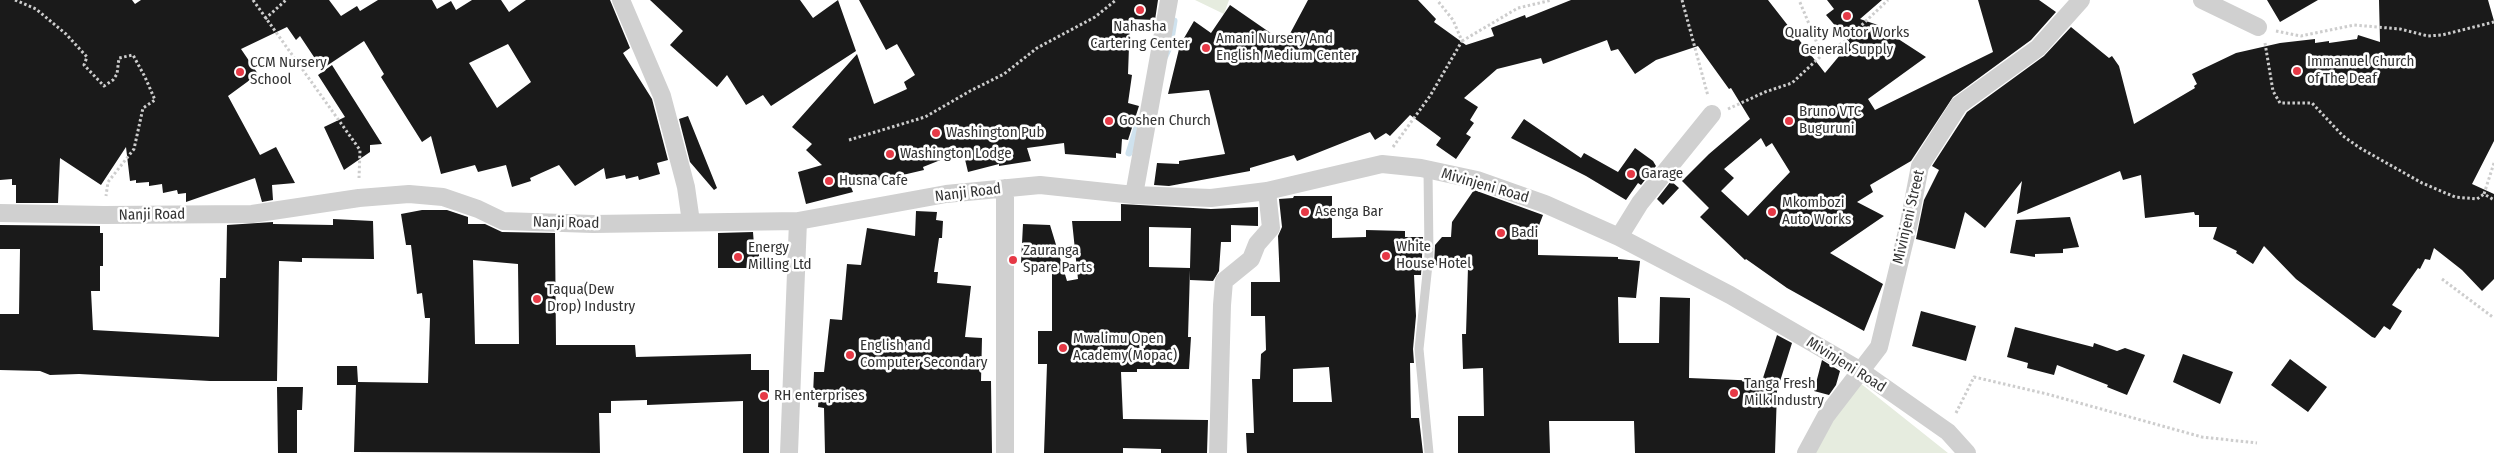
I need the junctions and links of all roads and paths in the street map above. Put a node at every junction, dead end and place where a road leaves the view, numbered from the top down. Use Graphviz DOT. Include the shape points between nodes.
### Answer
graph roads {
  1 [pos="15,0"];
  2 [pos="253,0"];
  3 [pos="286,0"];
  4 [pos="621,0"];
  5 [pos="1116,0"];
  6 [pos="1169,0"];
  7 [pos="1437,0"];
  8 [pos="1552,0"];
  9 [pos="1682,0"];
  10 [pos="1799,0"];
  11 [pos="1888,0"];
  12 [pos="2202,0"];
  13 [pos="2082,1"];
  14 [pos="265,20"];
  15 [pos="2494,22"];
  16 [pos="2258,27"];
  17 [pos="1462,41"];
  18 [pos="1822,55"];
  19 [pos="1712,114"];
  20 [pos="848,140"];
  21 [pos="2494,163"];
  22 [pos="1382,164"];
  23 [pos="1428,170"];
  24 [pos="1005,188"];
  25 [pos="1267,191"];
  26 [pos="2484,194"];
  27 [pos="1134,195"];
  28 [pos="359,198"];
  29 [pos="2494,200"];
  30 [pos="0,213"];
  31 [pos="104,216"];
  32 [pos="798,221"];
  33 [pos="691,222"];
  34 [pos="1619,237"];
  35 [pos="2442,279"];
  36 [pos="2494,318"];
  37 [pos="1860,371"];
  38 [pos="1948,432"];
  39 [pos="2256,443"];
  40 [pos="790,453"];
  41 [pos="1005,453"];
  42 [pos="1218,453"];
  43 [pos="1429,453"];
  44 [pos="1806,453"];
  45 [pos="1967,453"];
  1 -- 31 [label="path" via="51,19 86,57 84,65 104,86 117,74 119,58 132,55 152,92 155,100 143,108 134,149 108,182"];
  2 -- 14 [label="path"];
  3 -- 14 [label="path"];
  4 -- 33 [label="street" via="662,96 686,187"];
  5 -- 20 [label="path" via="1095,17 1037,48 1004,74 925,117"];
  6 -- 27 [label="street"];
  7 -- 17 [label="path" via="1453,20"];
  8 -- 17 [label="path" via="1518,8"];
  9 -- 19 [label="path"];
  10 -- 18 [label="path"];
  11 -- 18 [label="path" via="1844,42"];
  12 -- 16 [label="street"];
  13 -- 37 [label="street, Mivinjeni Street" via="2038,48 1959,106 1920,166 1879,346"];
  14 -- 28 [label="path" via="360,150"];
  15 -- 16 [label="path" via="2428,36 2400,29 2354,25 2301,36"];
  16 -- 26 [label="path" via="2265,40 2273,91 2280,104 2312,103 2343,136 2422,183 2455,197 2477,199"];
  17 -- 22 [label="path" via="1430,96"];
  18 -- 19 [label="path" via="1792,83"];
  19 -- 34 [label="street" via="1640,203"];
  21 -- 26 [label="path"];
  22 -- 23 [label="street, Mivinjeni Road"];
  22 -- 25 [label="street, Mivinjeni Road"];
  23 -- 34 [label="street, Mivinjeni Road" via="1477,180"];
  23 -- 43 [label="lane" via="1429,255 1419,349"];
  24 -- 27 [label="street, Nanji Road" via="1040,185"];
  24 -- 32 [label="street, Nanji Road" via="946,194"];
  24 -- 41 [label="street"];
  25 -- 27 [label="street, Mivinjeni Road" via="1211,198"];
  25 -- 42 [label="street" via="1270,228 1257,244 1251,259 1224,281"];
  26 -- 29 [label="path"];
  28 -- 31 [label="street, Nanji Road" via="252,214"];
  28 -- 33 [label="street, Nanji Road" via="409,194 443,198 503,221 593,224"];
  30 -- 31 [label="street, Nanji Road"];
  32 -- 33 [label="street, Nanji Road"];
  32 -- 40 [label="street"];
  34 -- 37 [label="street, Mivinjeni Road" via="1730,295"];
  35 -- 36 [label="path"];
  37 -- 38 [label="street, Mivinjeni Road"];
  37 -- 44 [label="street, Mivinjeni Street" via="1826,416"];
  38 -- 39 [label="path" via="1974,378 2047,394 2202,437"];
  38 -- 45 [label="street, Mivinjeni Road"];
}
